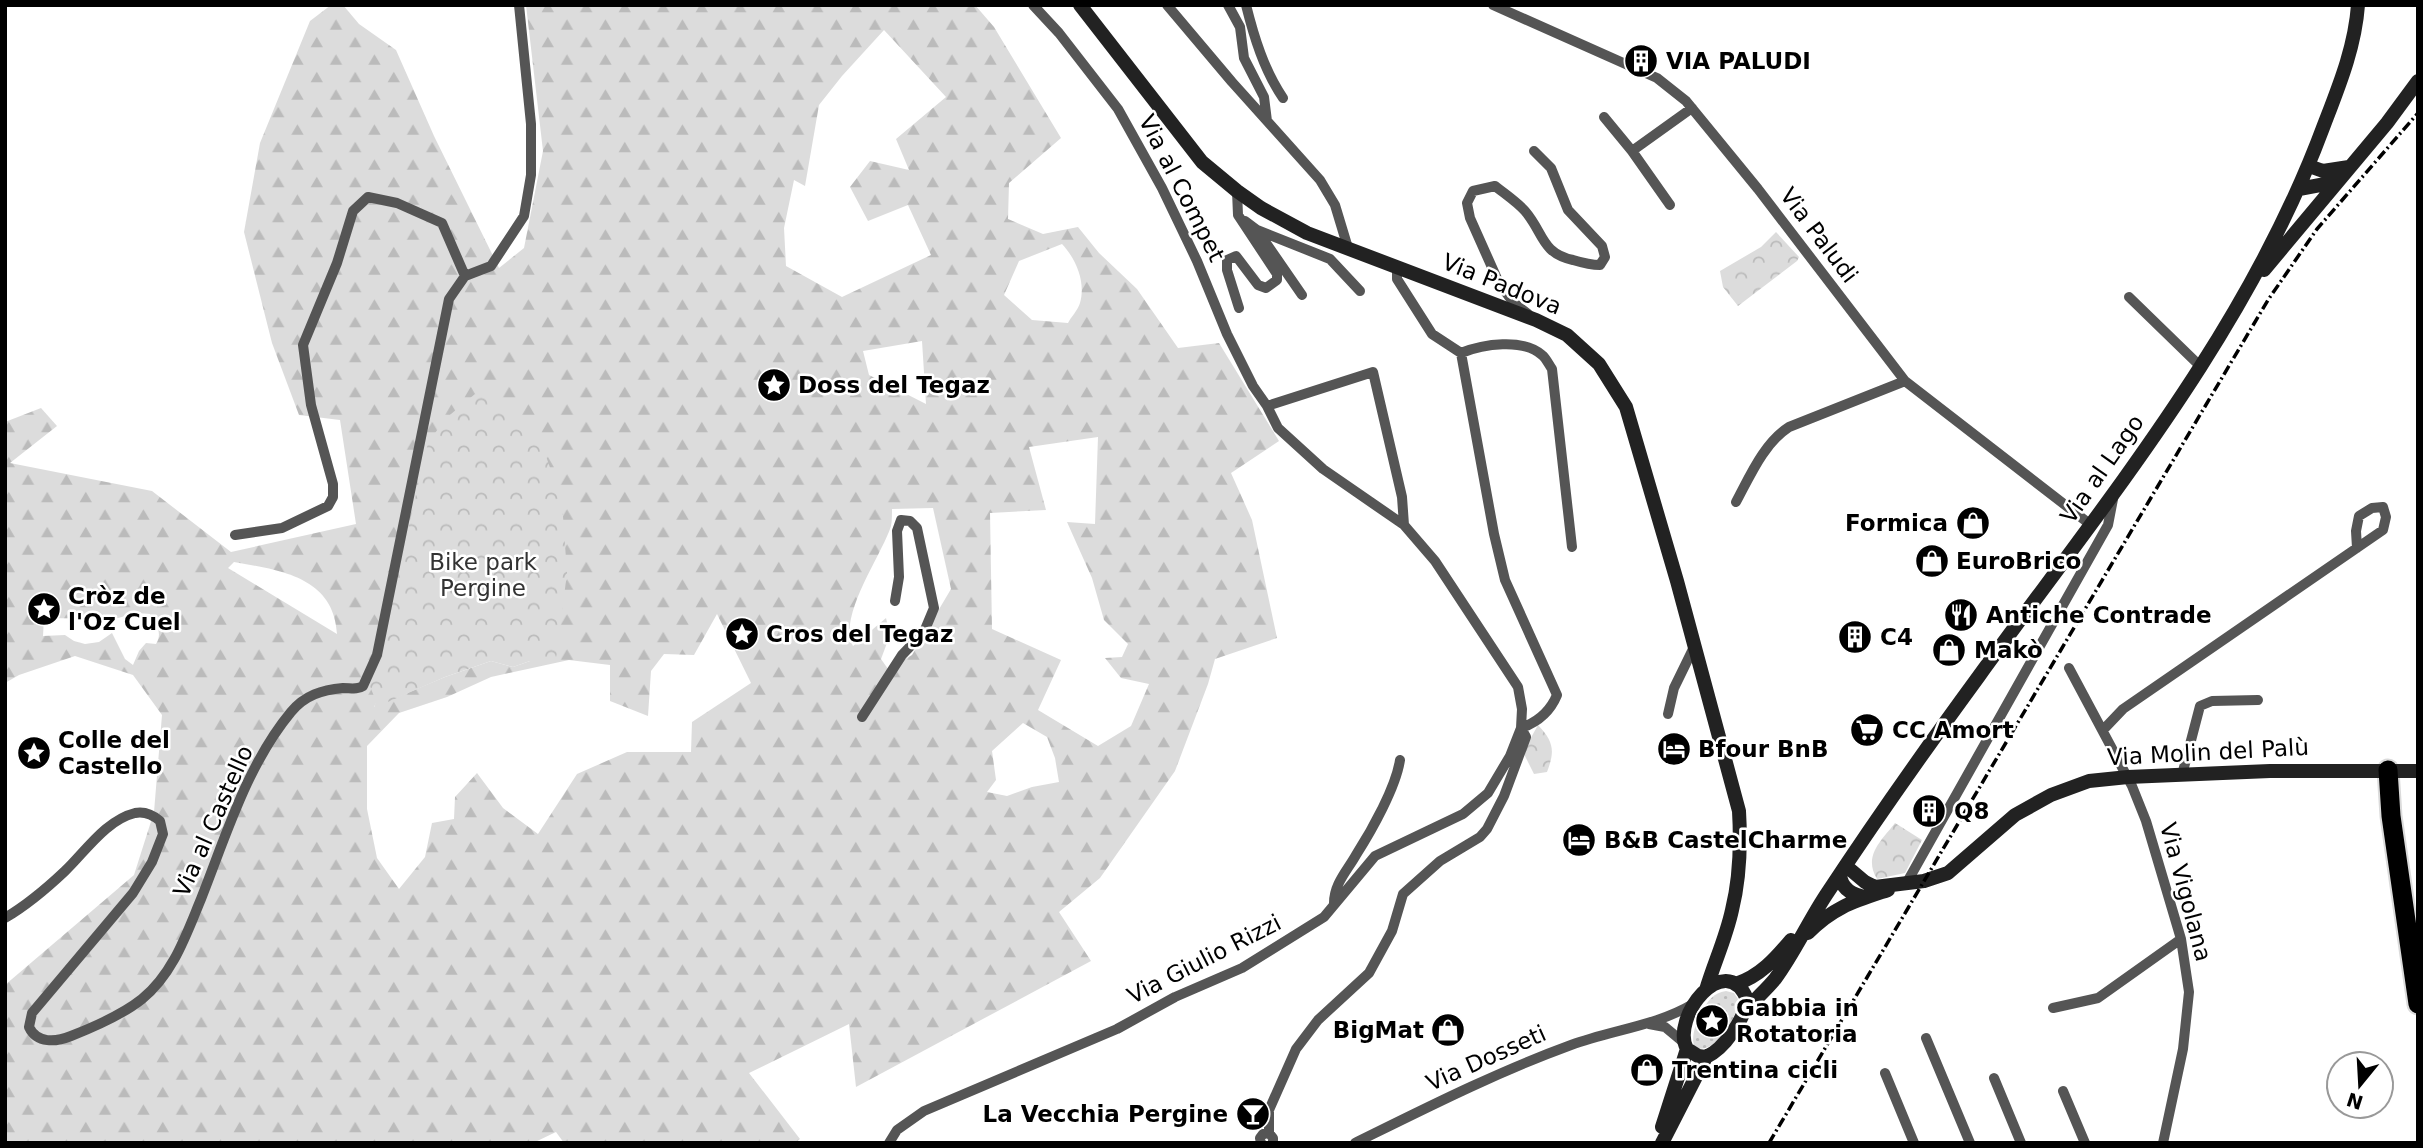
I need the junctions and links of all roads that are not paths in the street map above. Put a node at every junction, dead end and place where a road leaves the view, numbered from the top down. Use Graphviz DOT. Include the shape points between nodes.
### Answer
graph roads {
  1 [pos="519,5"];
  2 [pos="1033,5"];
  3 [pos="1080,5"];
  4 [pos="1167,5"];
  5 [pos="1228,5"];
  6 [pos="1246,5"];
  7 [pos="1493,5"];
  8 [pos="2358,5"];
  9 [pos="2418,81"];
  10 [pos="1283,98"];
  11 [pos="1692,108"];
  12 [pos="1604,117"];
  13 [pos="1267,121"];
  14 [pos="1534,151"];
  15 [pos="1632,151"];
  16 [pos="2309,166"];
  17 [pos="2349,167"];
  18 [pos="2336,181"];
  19 [pos="2299,189"];
  20 [pos="1237,191"];
  21 [pos="1670,205"];
  22 [pos="1238,215"];
  23 [pos="1257,230"];
  24 [pos="1348,248"];
  25 [pos="1396,266"];
  26 [pos="465,276"];
  27 [pos="1360,291"];
  28 [pos="1302,295"];
  29 [pos="2244,295"];
  30 [pos="2129,297"];
  31 [pos="1239,308"];
  32 [pos="1536,320"];
  33 [pos="1461,353"];
  34 [pos="2200,366"];
  35 [pos="1905,381"];
  36 [pos="1268,406"];
  37 [pos="2114,494"];
  38 [pos="1736,502"];
  39 [pos="1404,525"];
  40 [pos="2091,525"];
  41 [pos="234,535"];
  42 [pos="1572,547"];
  43 [pos="2357,548"];
  44 [pos="895,601"];
  45 [pos="1695,645"];
  46 [pos="2069,668"];
  47 [pos="2259,700"];
  48 [pos="1668,714"];
  49 [pos="862,717"];
  50 [pos="1521,728"];
  51 [pos="2103,730"];
  52 [pos="1400,760"];
  53 [pos="2388,770"];
  54 [pos="2418,771"];
  55 [pos="2182,775"];
  56 [pos="2128,777"];
  57 [pos="1843,870"];
  58 [pos="1906,884"];
  59 [pos="1866,897"];
  60 [pos="1334,903"];
  61 [pos="5,918"];
  62 [pos="1809,921"];
  63 [pos="2181,939"];
  64 [pos="1794,948"];
  65 [pos="1720,951"];
  66 [pos="1732,982"];
  67 [pos="1706,990"];
  68 [pos="1696,1003"];
  69 [pos="2418,1004"];
  70 [pos="2053,1009"];
  71 [pos="1743,1014"];
  72 [pos="1639,1024"];
  73 [pos="1926,1038"];
  74 [pos="1685,1045"];
  75 [pos="1706,1057"];
  76 [pos="1885,1073"];
  77 [pos="1994,1078"];
  78 [pos="2063,1091"];
  79 [pos="1262,1140"];
  80 [pos="889,1143"];
  81 [pos="1355,1143"];
  82 [pos="1660,1143"];
  83 [pos="1914,1143"];
  84 [pos="1970,1143"];
  85 [pos="2021,1143"];
  86 [pos="2085,1143"];
  87 [pos="2163,1143"];
  1 -- 26 [label="street" via="531,124 531,175 524,216 491,265"];
  2 -- 36 [label="street, Via al Compet" via="1118,109 1162,188 1253,386"];
  3 -- 20 [label="main road, Via Padova" via="1202,162"];
  4 -- 13 [label="street"];
  5 -- 13 [label="street" via="1240,27 1244,58 1264,97"];
  6 -- 10 [label="street" via="1252,31"];
  7 -- 11 [label="street, Via Paludi" via="1657,78"];
  8 -- 16 [label="main road, Via al Lago" via="2356,33"];
  9 -- 17 [label="main road"];
  11 -- 15 [label="street"];
  11 -- 35 [label="street, Via Paludi"];
  12 -- 15 [label="street"];
  13 -- 24 [label="street" via="1320,180 1335,205"];
  14 -- 32 [label="street" via="1551,168 1568,210 1602,246 1605,257 1600,265 1560,258 1548,248 1526,212 1506,194 1495,186 1473,191 1467,203 1470,218 1499,283 1513,302"];
  15 -- 21 [label="street"];
  16 -- 17 [label="main road" via="2323,171"];
  16 -- 19 [label="main road, Via al Lago"];
  17 -- 18 [label="main road"];
  18 -- 19 [label="main road"];
  18 -- 29 [label="main road"];
  19 -- 29 [label="main road, Via al Lago"];
  20 -- 22 [label="street"];
  20 -- 24 [label="main road, Via Padova" via="1282,220"];
  22 -- 23 [label="street"];
  22 -- 31 [label="street" via="1277,274 1277,281 1266,288 1258,285 1236,256 1227,260"];
  23 -- 27 [label="street" via="1330,259"];
  23 -- 28 [label="street"];
  24 -- 25 [label="main road, Via Padova"];
  25 -- 32 [label="main road, Via Padova"];
  25 -- 33 [label="street" via="1397,279 1432,334"];
  26 -- 41 [label="street" via="442,222 397,203 368,197 353,211 303,345 311,405 334,484 333,497 328,506 282,528"];
  26 -- 61 [label="street, Via al Castello" via="449,299 391,594 368,678 359,688 311,695 292,710 262,755 183,944 166,974 142,999 78,1033 50,1041 34,1035 29,1027 32,1013 133,893 152,862 163,834 160,821 146,813 120,820 29,903"];
  29 -- 34 [label="main road, Via al Lago"];
  30 -- 34 [label="street"];
  32 -- 45 [label="main road, Via Padova" via="1567,335 1599,364 1626,407"];
  33 -- 42 [label="street" via="1476,347 1523,345 1543,355 1552,369"];
  33 -- 50 [label="street" via="1505,580 1557,695 1536,722"];
  34 -- 37 [label="main road, Via al Lago"];
  35 -- 38 [label="street" via="1789,427 1778,435"];
  35 -- 40 [label="street, Via Paludi"];
  36 -- 39 [label="street, Via al Compet" via="1278,428 1323,468"];
  36 -- 39 [label="street" via="1373,372 1402,497"];
  37 -- 40 [label="main road, Via al Lago"];
  37 -- 58 [label="street" via="2108,526"];
  39 -- 50 [label="street, Via al Compet" via="1435,561 1518,687"];
  40 -- 57 [label="main road, Via al Lago"];
  43 -- 51 [label="street" via="2123,709"];
  44 -- 49 [label="street" via="897,531 901,520 910,521 917,528 934,608 924,632 902,655"];
  45 -- 48 [label="street" via="1674,688"];
  45 -- 65 [label="main road, Via Padova" via="1739,811 1737,886"];
  46 -- 51 [label="street, Via Vigolana"];
  47 -- 55 [label="street" via="2212,701 2200,706"];
  50 -- 60 [label="street, Via Giulio Rizzi" via="1488,793 1463,814 1375,856"];
  50 -- 79 [label="street, Via al Compet" via="1527,737 1487,829 1403,894 1392,931 1369,973 1318,1020 1296,1049 1269,1110"];
  51 -- 56 [label="street, Via Vigolana"];
  52 -- 60 [label="street" via="1398,776 1334,890"];
  53 -- 54 [label="main road, Via Molin del Palù"];
  53 -- 55 [label="main road, Via Molin del Palù"];
  53 -- 69 [label="highway"];
  55 -- 56 [label="main road, Via Molin del Palù"];
  56 -- 58 [label="main road, Via Molin del Palù" via="2089,781 2051,795 2015,815 1948,873"];
  56 -- 63 [label="street, Via Vigolana"];
  57 -- 58 [label="main road" via="1870,885"];
  57 -- 59 [label="main road" via="1843,887"];
  57 -- 62 [label="main road, Via al Lago"];
  58 -- 59 [label="main road"];
  59 -- 64 [label="main road" via="1830,912"];
  60 -- 80 [label="street, Via Giulio Rizzi" via="1324,917 1242,968 1117,1029 924,1111 897,1130"];
  62 -- 64 [label="main road"];
  62 -- 66 [label="main road" via="1767,967 1747,981"];
  63 -- 70 [label="street" via="2098,998"];
  63 -- 87 [label="street, Via Vigolana" via="2189,992 2183,1049"];
  64 -- 71 [label="main road" via="1773,981"];
  65 -- 66 [label="main road, Via Padova"];
  65 -- 67 [label="main road, Via Padova"];
  66 -- 67 [label="main road" via="1719,981"];
  66 -- 71 [label="main road" via="1746,999"];
  67 -- 68 [label="main road"];
  68 -- 72 [label="street, Via Dosseti" via="1677,1014"];
  68 -- 74 [label="main road" via="1684,1025"];
  71 -- 75 [label="main road" via="1718,1050"];
  72 -- 74 [label="street, Via Dosseti" via="1665,1027"];
  72 -- 81 [label="street, Via Dosseti" via="1509,1068"];
  73 -- 84 [label="street"];
  74 -- 75 [label="main road"];
  74 -- 82 [label="main road"];
  75 -- 82 [label="main road"];
  76 -- 83 [label="street"];
  77 -- 85 [label="street"];
  78 -- 86 [label="street"];
}
